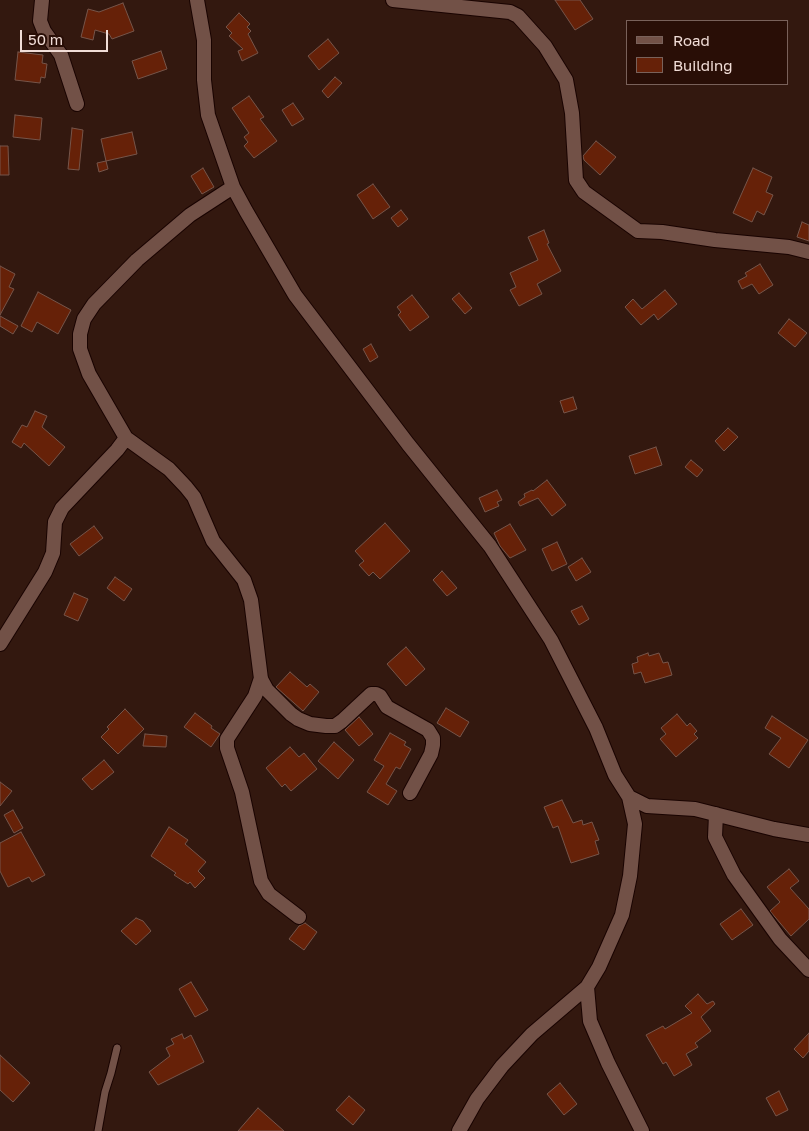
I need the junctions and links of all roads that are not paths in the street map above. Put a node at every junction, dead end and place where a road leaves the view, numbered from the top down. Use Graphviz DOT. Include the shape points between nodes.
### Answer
graph roads {
  1 [pos="42,0"];
  2 [pos="196,0"];
  3 [pos="393,0"];
  4 [pos="77,104"];
  5 [pos="233,187"];
  6 [pos="809,252"];
  7 [pos="126,438"];
  8 [pos="0,644"];
  9 [pos="261,678"];
  10 [pos="410,793"];
  11 [pos="629,797"];
  12 [pos="716,814"];
  13 [pos="808,838"];
  14 [pos="300,917"];
  15 [pos="809,970"];
  16 [pos="587,987"];
  17 [pos="117,1048"];
  18 [pos="98,1131"];
  19 [pos="459,1131"];
  20 [pos="642,1131"];
  1 -- 4 [label="street" via="40,20 61,55"];
  2 -- 5 [label="street" via="204,40 208,115"];
  3 -- 6 [label="street" via="510,12 518,16 546,46 566,80 572,113 576,180 584,192 638,231 779,245"];
  5 -- 7 [label="street" via="190,215 137,260 94,304 84,319 80,349 89,374"];
  5 -- 11 [label="street" via="295,295 490,546 551,640 596,728 615,775"];
  7 -- 8 [label="street" via="62,508 55,522 53,553 46,572"];
  7 -- 9 [label="street" via="169,469 186,486 213,540 244,580 251,600"];
  9 -- 10 [label="street" via="267,690 291,714 310,724 335,726 371,694 376,694 387,706 428,730 433,745"];
  9 -- 14 [label="street" via="255,696 227,738 227,748 242,792 261,881 269,894"];
  11 -- 12 [label="street" via="648,806"];
  11 -- 16 [label="street" via="635,824 622,915"];
  12 -- 13 [label="street"];
  12 -- 15 [label="street" via="715,837 734,875 780,939"];
  16 -- 19 [label="street" via="532,1034 502,1066 477,1099"];
  16 -- 20 [label="street" via="590,1021"];
  17 -- 18 [label="lane"];
}
